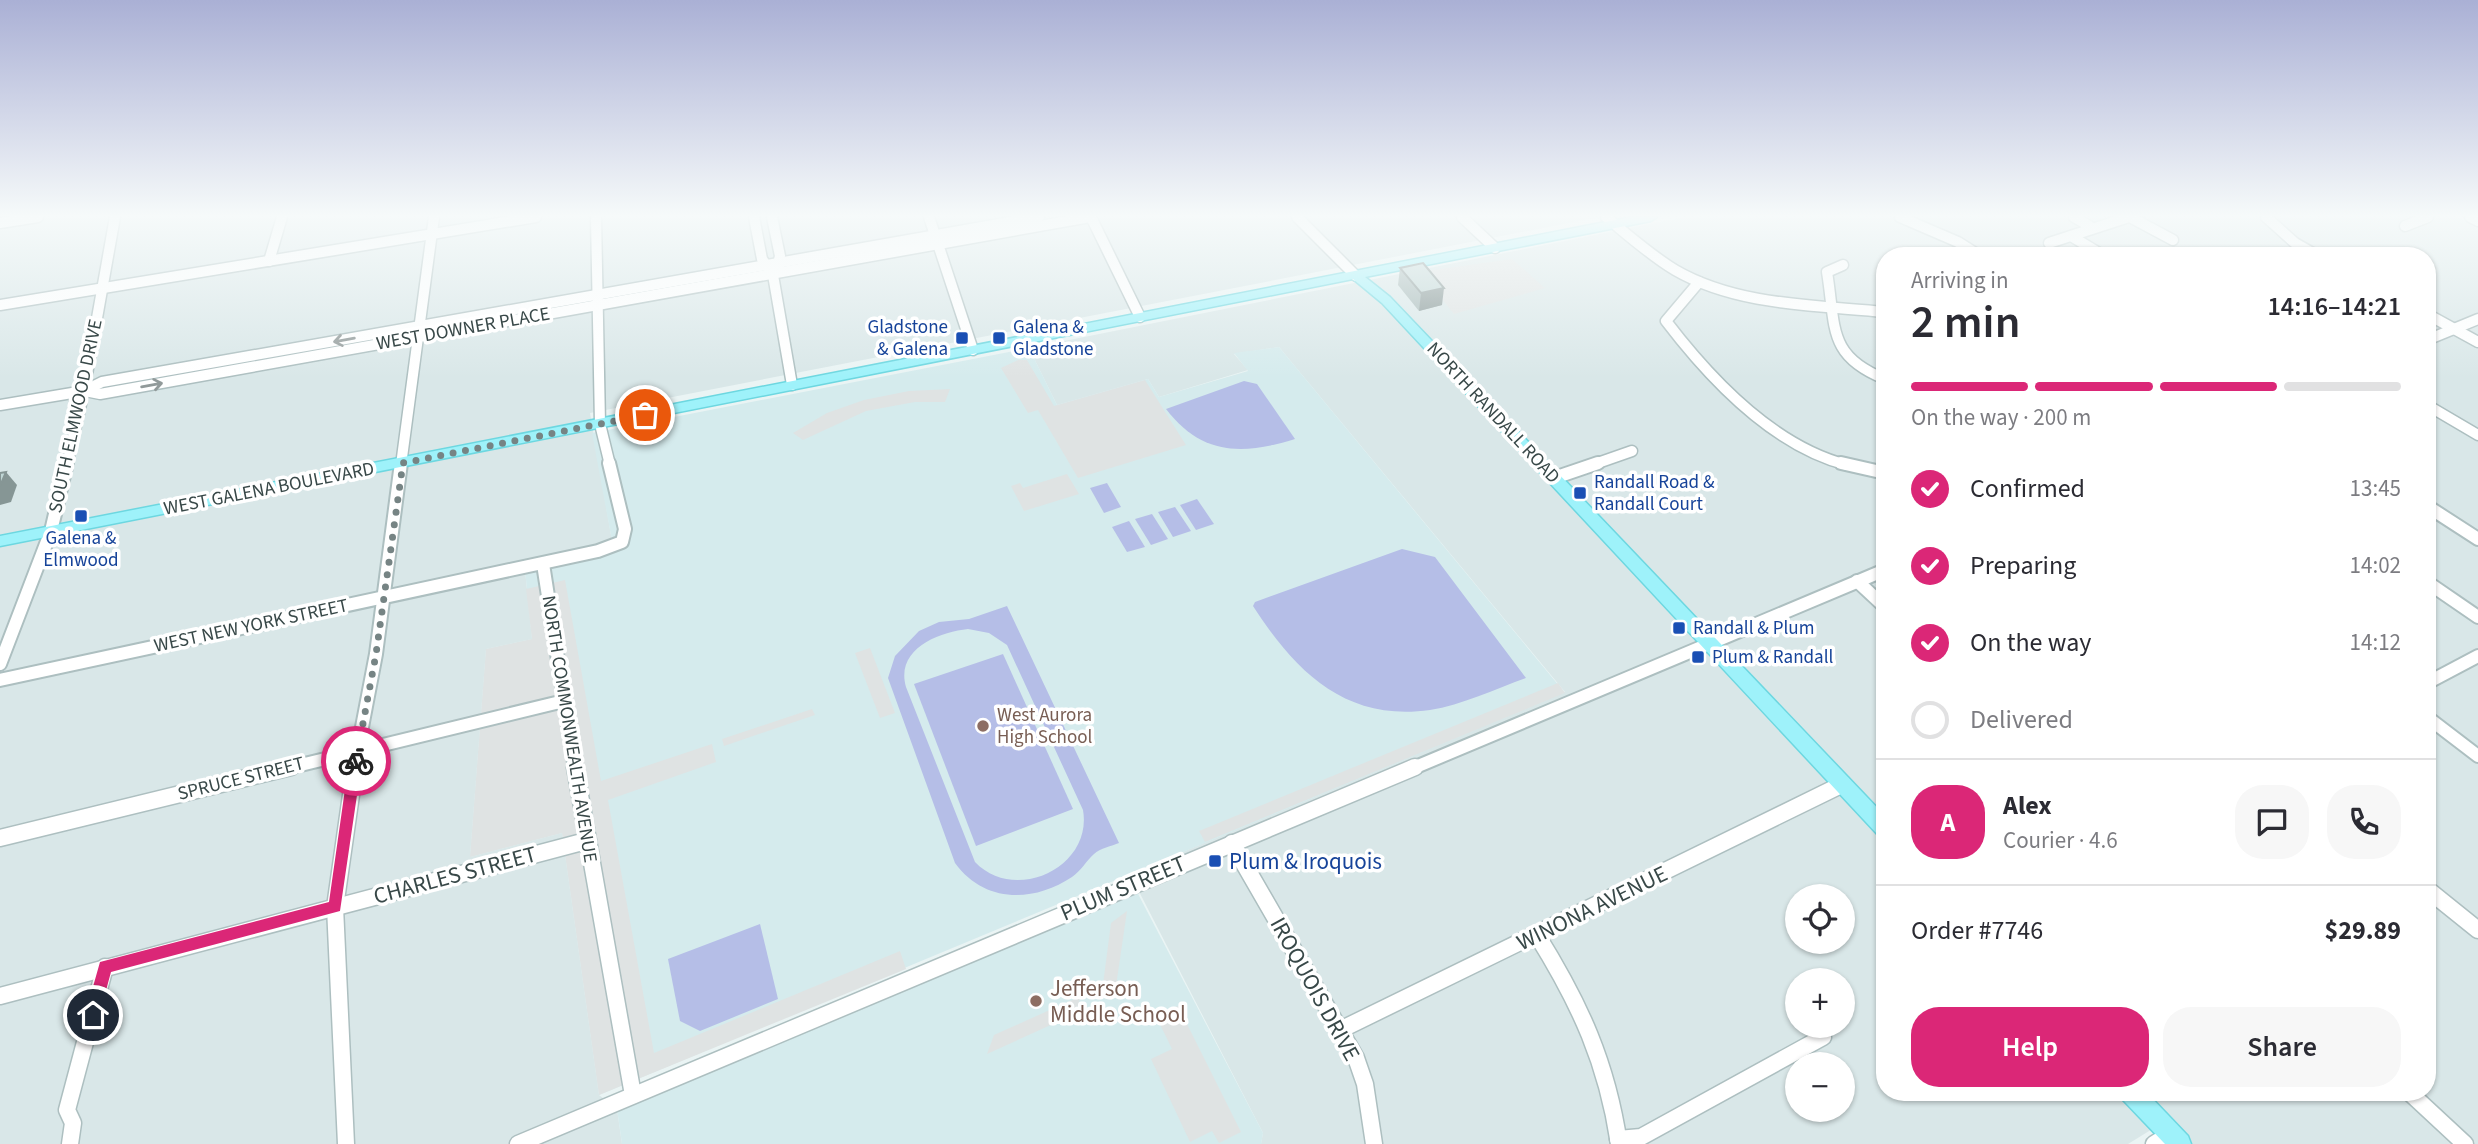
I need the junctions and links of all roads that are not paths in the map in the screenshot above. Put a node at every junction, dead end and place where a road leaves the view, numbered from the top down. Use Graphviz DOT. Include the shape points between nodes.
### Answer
graph roads {
  1 [pos="106,270"];
  2 [pos="211,270"];
  3 [pos="428,270"];
  4 [pos="598,270"];
  5 [pos="768,270"];
  6 [pos="770,270"];
  7 [pos="946,270"];
  8 [pos="1117,270"];
  9 [pos="1350,270"];
  10 [pos="1384,270"];
  11 [pos="1676,270"];
  12 [pos="1831,270"];
  13 [pos="1356,276"];
  14 [pos="1699,282"];
  15 [pos="103,288"];
  16 [pos="599,300"];
  17 [pos="0,305"];
  18 [pos="1833,306"];
  19 [pos="1876,311"];
  20 [pos="1140,317"];
  21 [pos="2436,319"];
  22 [pos="2478,319"];
  23 [pos="2454,329"];
  24 [pos="420,332"];
  25 [pos="2436,336"];
  26 [pos="2478,342"];
  27 [pos="973,350"];
  28 [pos="1876,375"];
  29 [pos="792,385"];
  30 [pos="84,391"];
  31 [pos="0,405"];
  32 [pos="2436,410"];
  33 [pos="600,424"];
  34 [pos="2478,435"];
  35 [pos="1632,451"];
  36 [pos="403,463"];
  37 [pos="1876,471"];
  38 [pos="1554,478"];
  39 [pos="2436,512"];
  40 [pos="51,531"];
  41 [pos="2478,539"];
  42 [pos="0,541"];
  43 [pos="542,564"];
  44 [pos="1876,574"];
  45 [pos="1857,582"];
  46 [pos="2436,588"];
  47 [pos="383,598"];
  48 [pos="1876,599"];
  49 [pos="2478,617"];
  50 [pos="1709,643"];
  51 [pos="2478,656"];
  52 [pos="0,664"];
  53 [pos="2436,678"];
  54 [pos="0,680"];
  55 [pos="564,701"];
  56 [pos="2436,725"];
  57 [pos="357,751"];
  58 [pos="2478,756"];
  59 [pos="1843,784"];
  60 [pos="1876,819"];
  61 [pos="0,838"];
  62 [pos="586,841"];
  63 [pos="1233,843"];
  64 [pos="2436,896"];
  65 [pos="335,907"];
  66 [pos="2478,930"];
  67 [pos="1537,935"];
  68 [pos="105,967"];
  69 [pos="0,996"];
  70 [pos="1340,1030"];
  71 [pos="1821,1038"];
  72 [pos="633,1095"];
  73 [pos="2138,1101"];
  74 [pos="2419,1101"];
  75 [pos="2168,1140"];
  76 [pos="1619,1141"];
  77 [pos="70,1144"];
  78 [pos="346,1144"];
  79 [pos="518,1144"];
  80 [pos="1374,1144"];
  81 [pos="2465,1144"];
  1 -- 15 [label="street, SOUTH ELMWOOD DRIVE"];
  2 -- 15 [label="street"];
  3 -- 24 [label="street"];
  4 -- 16 [label="street"];
  5 -- 16 [label="street, WEST DOWNER PLACE"];
  6 -- 29 [label="street"];
  7 -- 27 [label="street"];
  8 -- 20 [label="street"];
  9 -- 13 [label="street"];
  10 -- 13 [label="main road, WEST GALENA BOULEVARD"];
  11 -- 14 [label="street"];
  12 -- 18 [label="street" via="1827,272"];
  13 -- 20 [label="main road, WEST GALENA BOULEVARD"];
  13 -- 38 [label="main road, NORTH RANDALL ROAD" via="1386,300"];
  14 -- 18 [label="street" via="1740,295"];
  14 -- 37 [label="street" via="1666,321 1689,354 1781,434 1824,457"];
  15 -- 17 [label="street"];
  15 -- 30 [label="street, SOUTH ELMWOOD DRIVE"];
  16 -- 24 [label="street, WEST DOWNER PLACE"];
  16 -- 33 [label="street"];
  18 -- 19 [label="street"];
  18 -- 28 [label="street" via="1840,348 1860,369"];
  20 -- 27 [label="main road, WEST GALENA BOULEVARD"];
  21 -- 23 [label="street"];
  22 -- 23 [label="street"];
  23 -- 25 [label="street"];
  23 -- 26 [label="street"];
  24 -- 30 [label="street, WEST DOWNER PLACE" via="100,394"];
  24 -- 36 [label="street"];
  27 -- 29 [label="main road, WEST GALENA BOULEVARD"];
  29 -- 33 [label="main road, WEST GALENA BOULEVARD"];
  30 -- 31 [label="street, WEST DOWNER PLACE"];
  30 -- 40 [label="street, SOUTH ELMWOOD DRIVE"];
  32 -- 34 [label="street"];
  33 -- 36 [label="main road, WEST GALENA BOULEVARD"];
  33 -- 43 [label="street" via="625,536 612,547"];
  35 -- 38 [label="street"];
  36 -- 40 [label="main road, WEST GALENA BOULEVARD"];
  36 -- 47 [label="street"];
  38 -- 50 [label="main road, NORTH RANDALL ROAD"];
  39 -- 41 [label="street"];
  40 -- 42 [label="main road, WEST GALENA BOULEVARD"];
  40 -- 52 [label="street, SOUTH ELMWOOD DRIVE"];
  43 -- 47 [label="street, WEST NEW YORK STREET"];
  43 -- 55 [label="street, NORTH COMMONWEALTH AVENUE"];
  44 -- 45 [label="street, PLUM STREET"];
  45 -- 48 [label="street"];
  45 -- 50 [label="street, PLUM STREET"];
  46 -- 49 [label="street"];
  47 -- 54 [label="street, WEST NEW YORK STREET"];
  47 -- 57 [label="street"];
  50 -- 59 [label="main road, NORTH RANDALL ROAD"];
  50 -- 63 [label="street, PLUM STREET"];
  51 -- 53 [label="street"];
  55 -- 57 [label="street, SPRUCE STREET"];
  55 -- 62 [label="street, NORTH COMMONWEALTH AVENUE"];
  56 -- 58 [label="street"];
  57 -- 61 [label="street, SPRUCE STREET"];
  57 -- 65 [label="street"];
  59 -- 60 [label="main road, NORTH RANDALL ROAD"];
  59 -- 67 [label="street, WINONA AVENUE"];
  62 -- 65 [label="street, CHARLES STREET"];
  62 -- 72 [label="street, NORTH COMMONWEALTH AVENUE"];
  63 -- 70 [label="street, IROQUOIS DRIVE"];
  63 -- 72 [label="street, PLUM STREET"];
  64 -- 66 [label="street"];
  65 -- 68 [label="street, CHARLES STREET"];
  65 -- 78 [label="street"];
  67 -- 70 [label="street, WINONA AVENUE"];
  67 -- 76 [label="street" via="1589,1025 1608,1082"];
  68 -- 69 [label="street, CHARLES STREET"];
  68 -- 77 [label="street" via="68,1111 73,1123"];
  70 -- 80 [label="street, IROQUOIS DRIVE" via="1365,1084"];
  71 -- 76 [label="street" via="1641,1137"];
  72 -- 79 [label="street, PLUM STREET"];
  73 -- 75 [label="main road"];
  74 -- 81 [label="street"];
}
